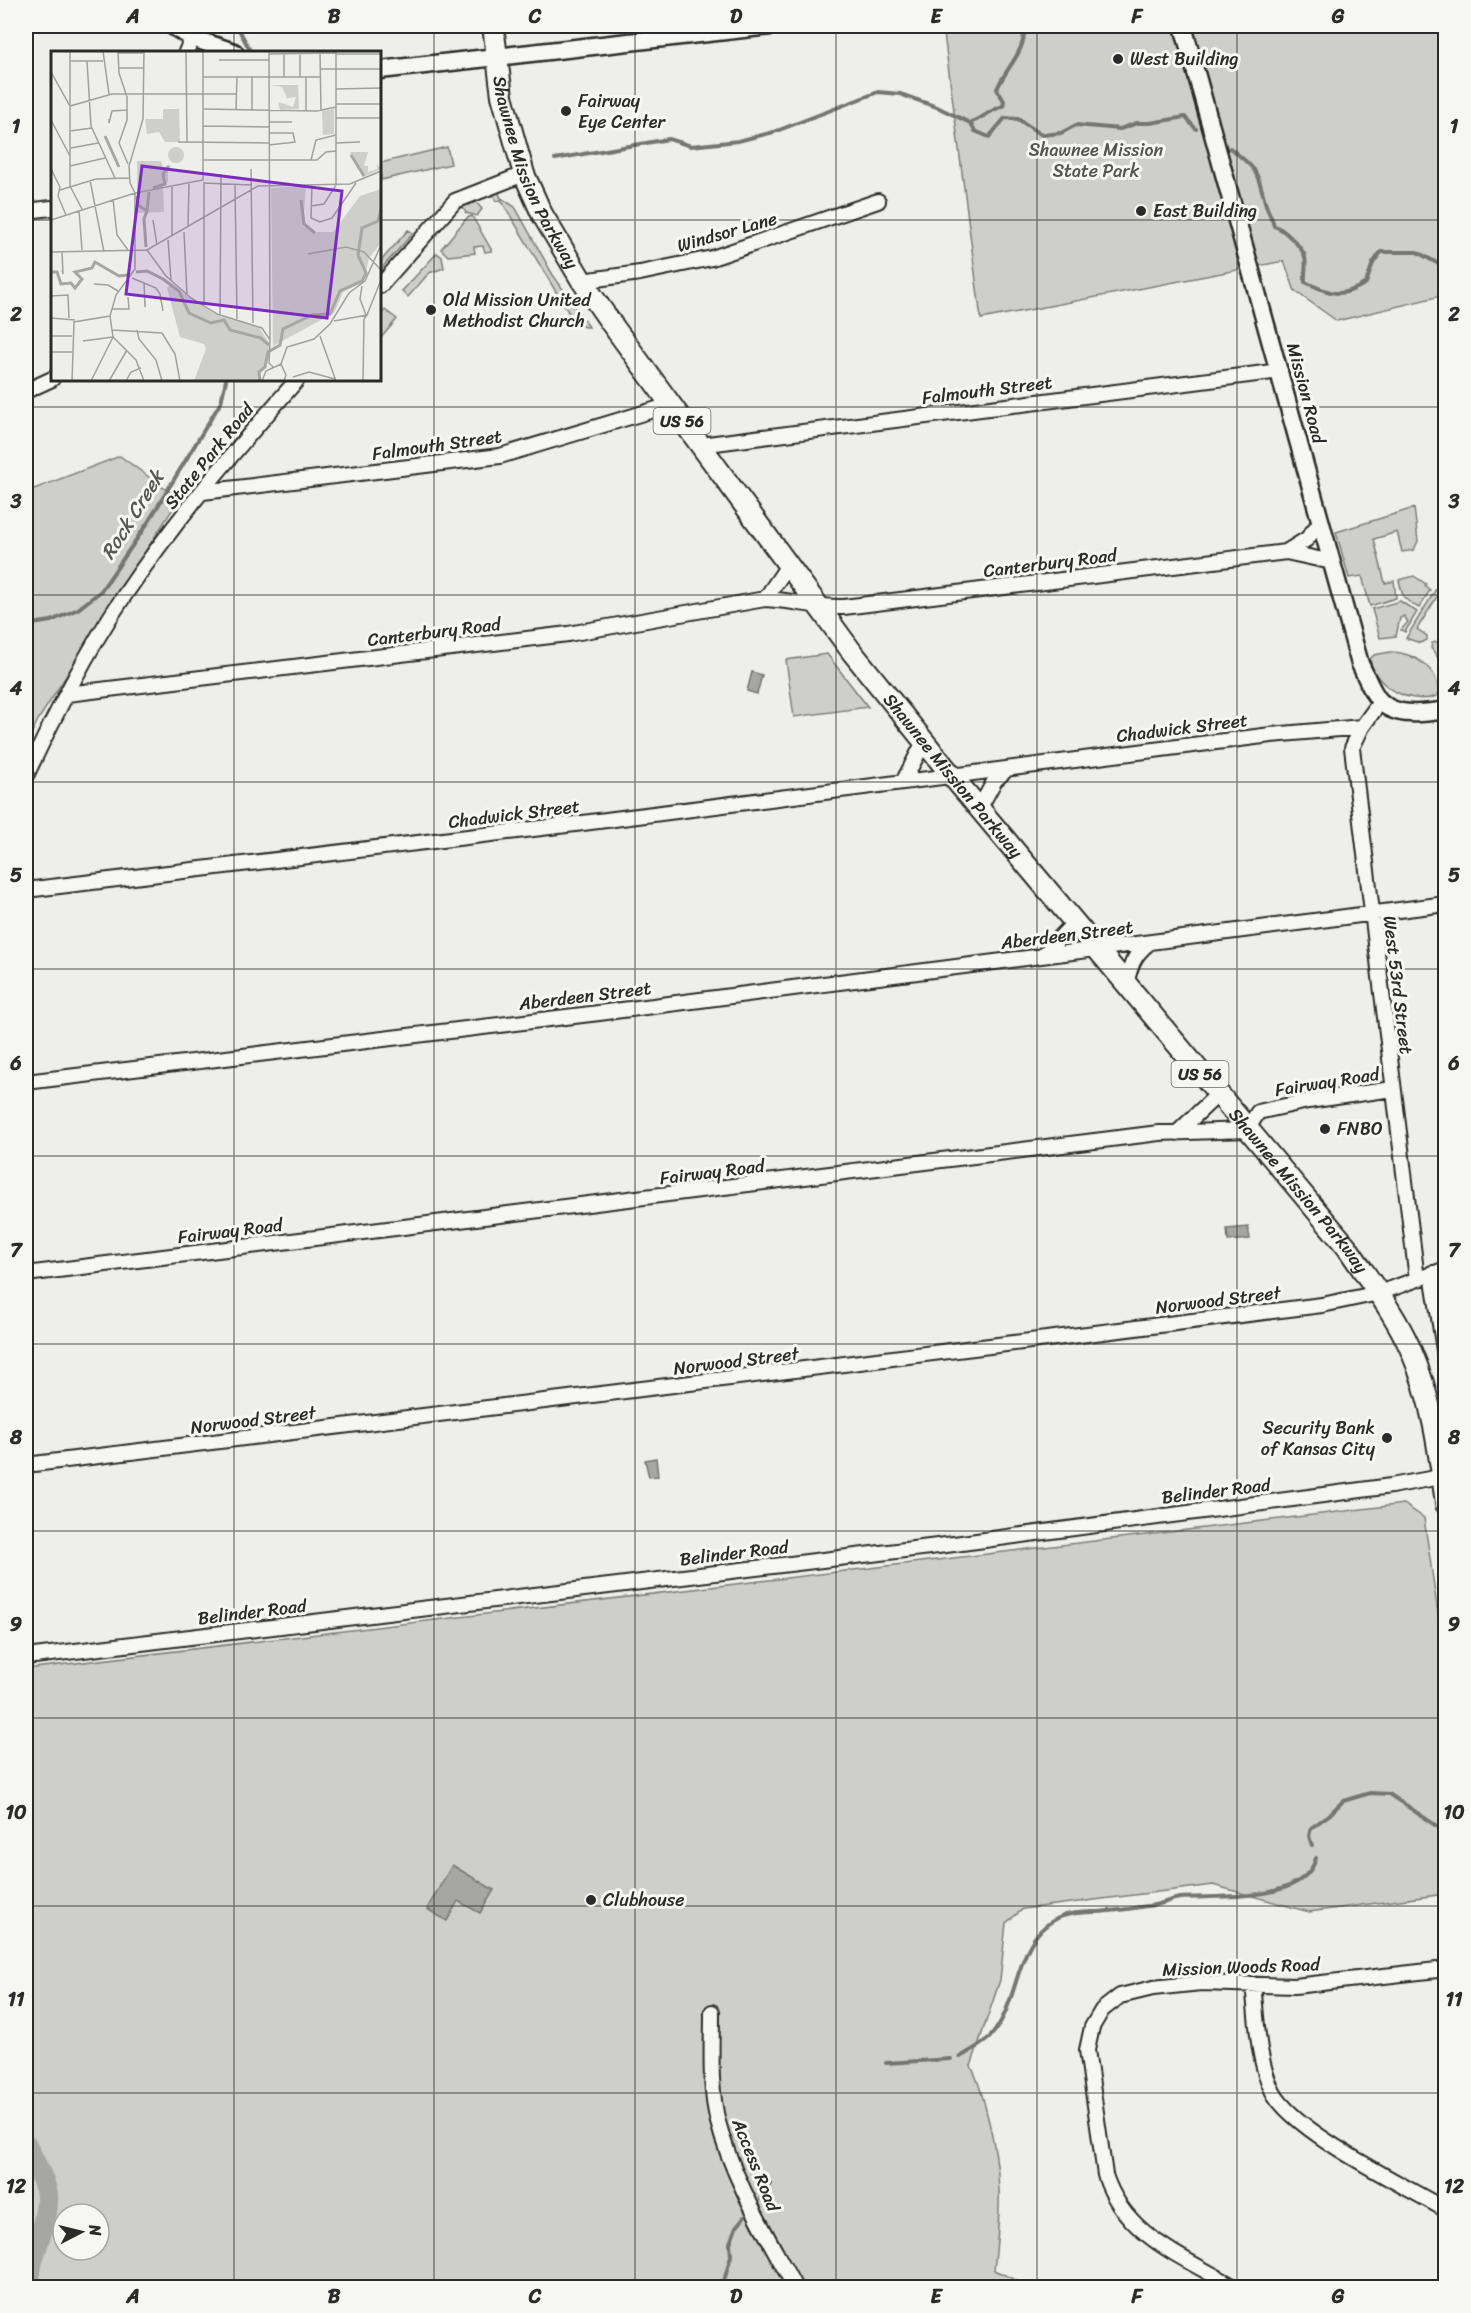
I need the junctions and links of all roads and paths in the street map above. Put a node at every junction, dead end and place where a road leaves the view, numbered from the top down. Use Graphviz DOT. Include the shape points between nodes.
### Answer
graph roads {
  1 [pos="173,26"];
  2 [pos="493,26"];
  3 [pos="771,26"];
  4 [pos="1183,26"];
  5 [pos="193,44"];
  6 [pos="229,51"];
  7 [pos="496,56"];
  8 [pos="381,70"];
  9 [pos="524,174"];
  10 [pos="878,201"];
  11 [pos="51,208"];
  12 [pos="26,211"];
  13 [pos="582,281"];
  14 [pos="381,285"];
  15 [pos="1280,371"];
  16 [pos="51,379"];
  17 [pos="296,381"];
  18 [pos="26,391"];
  19 [pos="670,405"];
  20 [pos="700,445"];
  21 [pos="203,492"];
  22 [pos="1321,520"];
  23 [pos="1286,552"];
  24 [pos="1332,562"];
  25 [pos="787,567"];
  26 [pos="765,599"];
  27 [pos="818,608"];
  28 [pos="67,694"];
  29 [pos="1380,702"];
  30 [pos="1446,710"];
  31 [pos="1362,727"];
  32 [pos="924,742"];
  33 [pos="1007,769"];
  34 [pos="26,776"];
  35 [pos="952,776"];
  36 [pos="903,782"];
  37 [pos="979,809"];
  38 [pos="26,890"];
  39 [pos="1446,904"];
  40 [pos="1371,913"];
  41 [pos="1074,923"];
  42 [pos="1149,943"];
  43 [pos="1096,950"];
  44 [pos="1042,956"];
  45 [pos="1126,986"];
  46 [pos="26,1083"];
  47 [pos="1393,1089"];
  48 [pos="1217,1095"];
  49 [pos="1247,1130"];
  50 [pos="1177,1133"];
  51 [pos="1446,1269"];
  52 [pos="1432,1273"];
  53 [pos="26,1274"];
  54 [pos="1417,1279"];
  55 [pos="1379,1293"];
  56 [pos="1446,1363"];
  57 [pos="1441,1432"];
  58 [pos="26,1465"];
  59 [pos="1444,1476"];
  60 [pos="1446,1504"];
  61 [pos="26,1657"];
  62 [pos="1446,1969"];
  63 [pos="1253,1984"];
  64 [pos="712,2012"];
  65 [pos="1446,2210"];
  66 [pos="795,2288"];
  67 [pos="1236,2288"];
  1 -- 5 [label="main road"];
  2 -- 7 [label="highway, Shawnee Mission Parkway / US 56"];
  3 -- 7 [label="main road"];
  4 -- 15 [label="main road, Mission Road"];
  5 -- 6 [label="main road"];
  7 -- 8 [label="main road"];
  7 -- 9 [label="highway, Shawnee Mission Parkway / US 56" via="506,112"];
  9 -- 13 [label="highway, Shawnee Mission Parkway / US 56" via="542,214"];
  9 -- 14 [label="street" via="455,201"];
  10 -- 13 [label="street, Windsor Lane" via="712,258"];
  11 -- 12 [label="street"];
  13 -- 19 [label="highway, Shawnee Mission Parkway / US 56"];
  15 -- 20 [label="street, Falmouth Street"];
  15 -- 22 [label="main road, Mission Road"];
  16 -- 18 [label="street"];
  17 -- 21 [label="street, State Park Road"];
  19 -- 20 [label="highway, Shawnee Mission Parkway / US 56"];
  19 -- 21 [label="street, Falmouth Street" via="500,456"];
  20 -- 25 [label="highway, Shawnee Mission Parkway / US 56"];
  21 -- 28 [label="street, State Park Road" via="122,598"];
  22 -- 23 [label="street, Canterbury Road" via="1307,539"];
  22 -- 24 [label="main road, Mission Road"];
  23 -- 24 [label="street, Canterbury Road"];
  23 -- 27 [label="street, Canterbury Road"];
  24 -- 29 [label="main road, Mission Road" via="1360,664"];
  25 -- 26 [label="street"];
  25 -- 27 [label="highway, Shawnee Mission Parkway / US 56"];
  26 -- 27 [label="street, Canterbury Road"];
  26 -- 28 [label="street, Canterbury Road" via="568,634"];
  27 -- 32 [label="highway, Shawnee Mission Parkway / US 56"];
  28 -- 34 [label="street, State Park Road"];
  29 -- 30 [label="main road" via="1398,711"];
  29 -- 31 [label="street, West 53rd Street"];
  31 -- 33 [label="street, Chadwick Street"];
  31 -- 40 [label="street, West 53rd Street" via="1352,748"];
  32 -- 35 [label="highway, Shawnee Mission Parkway / US 56"];
  32 -- 36 [label="street"];
  33 -- 35 [label="street, Chadwick Street"];
  33 -- 37 [label="street" via="995,780"];
  35 -- 36 [label="street, Chadwick Street"];
  35 -- 37 [label="highway, Shawnee Mission Parkway / US 56"];
  36 -- 38 [label="street, Chadwick Street"];
  37 -- 41 [label="highway, Shawnee Mission Parkway / US 56"];
  39 -- 40 [label="street, Aberdeen Street"];
  40 -- 42 [label="street, Aberdeen Street"];
  40 -- 47 [label="street, West 53rd Street"];
  41 -- 43 [label="highway, Shawnee Mission Parkway / US 56"];
  41 -- 44 [label="street"];
  42 -- 43 [label="street, Aberdeen Street"];
  42 -- 45 [label="street, Aberdeen Street" via="1131,963"];
  43 -- 44 [label="street, Aberdeen Street"];
  43 -- 45 [label="highway, Shawnee Mission Parkway / US 56"];
  44 -- 46 [label="street, Aberdeen Street"];
  45 -- 48 [label="highway, Shawnee Mission Parkway / US 56"];
  47 -- 49 [label="street, Fairway Road" via="1258,1112"];
  47 -- 54 [label="street, West 53rd Street"];
  48 -- 49 [label="highway, Shawnee Mission Parkway / US 56"];
  48 -- 50 [label="street"];
  49 -- 50 [label="street, Fairway Road"];
  49 -- 55 [label="highway, Shawnee Mission Parkway / US 56" via="1347,1247"];
  50 -- 53 [label="street, Fairway Road"];
  51 -- 52 [label="street, Norwood Street"];
  52 -- 54 [label="street, Norwood Street"];
  52 -- 56 [label="street"];
  54 -- 55 [label="street, Norwood Street"];
  55 -- 57 [label="highway, Shawnee Mission Parkway / US 56" via="1410,1347"];
  55 -- 58 [label="street, Norwood Street" via="1322,1305"];
  57 -- 59 [label="highway, Shawnee Mission Parkway / US 56"];
  59 -- 60 [label="highway, Shawnee Mission Parkway / US 56"];
  59 -- 61 [label="street, Belinder Road" via="977,1541"];
  62 -- 63 [label="street, Mission Woods Road" via="1295,1986"];
  63 -- 65 [label="street" via="1263,2064 1281,2104 1307,2128"];
  63 -- 67 [label="street, Mission Woods Road" via="1191,1984 1120,1996 1102,2010 1092,2027 1087,2050 1105,2175 1117,2205 1145,2234"];
  64 -- 66 [label="street, Access Road" via="711,2066 718,2122 736,2173"];
}
